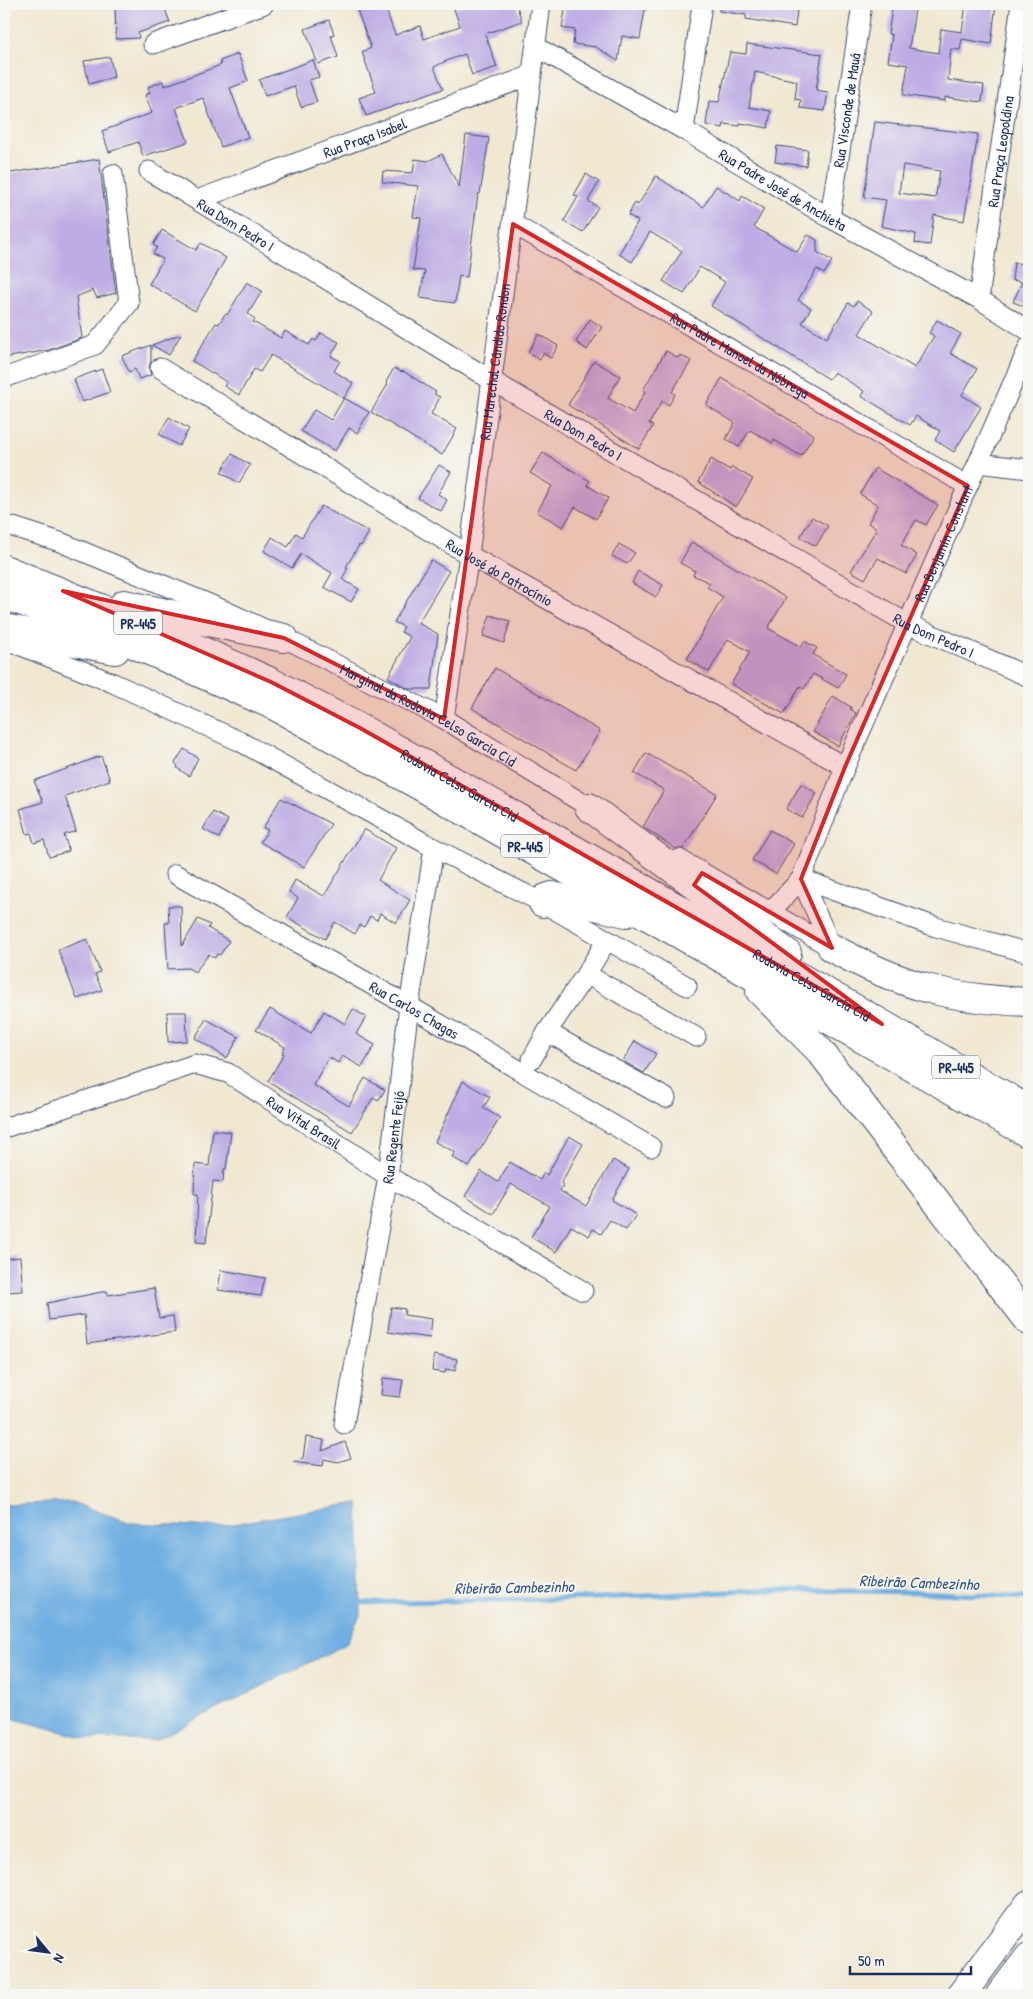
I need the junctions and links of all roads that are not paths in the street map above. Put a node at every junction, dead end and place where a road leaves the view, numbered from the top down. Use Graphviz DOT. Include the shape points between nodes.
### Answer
graph roads {
  1 [pos="264,4"];
  2 [pos="542,4"];
  3 [pos="702,4"];
  4 [pos="862,4"];
  5 [pos="1021,4"];
  6 [pos="153,44"];
  7 [pos="536,47"];
  8 [pos="532,76"];
  9 [pos="684,130"];
  10 [pos="149,171"];
  11 [pos="113,174"];
  12 [pos="197,200"];
  13 [pos="830,218"];
  14 [pos="513,224"];
  15 [pos="978,299"];
  16 [pos="1029,331"];
  17 [pos="1029,346"];
  18 [pos="160,368"];
  19 [pos="4,378"];
  20 [pos="491,380"];
  21 [pos="978,463"];
  22 [pos="1029,469"];
  23 [pos="968,486"];
  24 [pos="4,524"];
  25 [pos="469,555"];
  26 [pos="4,569"];
  27 [pos="63,591"];
  28 [pos="4,595"];
  29 [pos="908,624"];
  30 [pos="4,628"];
  31 [pos="284,638"];
  32 [pos="4,639"];
  33 [pos="175,662"];
  34 [pos="1029,676"];
  35 [pos="444,720"];
  36 [pos="845,767"];
  37 [pos="589,807"];
  38 [pos="434,848"];
  39 [pos="175,874"];
  40 [pos="801,879"];
  41 [pos="543,903"];
  42 [pos="770,912"];
  43 [pos="653,919"];
  44 [pos="607,940"];
  45 [pos="832,948"];
  46 [pos="1029,953"];
  47 [pos="734,965"];
  48 [pos="586,974"];
  49 [pos="687,986"];
  50 [pos="1029,1002"];
  51 [pos="409,1006"];
  52 [pos="882,1024"];
  53 [pos="548,1032"];
  54 [pos="696,1037"];
  55 [pos="532,1059"];
  56 [pos="666,1098"];
  57 [pos="1029,1110"];
  58 [pos="4,1128"];
  59 [pos="1029,1134"];
  60 [pos="651,1147"];
  61 [pos="388,1176"];
  62 [pos="582,1291"];
  63 [pos="1029,1321"];
  64 [pos="344,1424"];
  65 [pos="1029,1904"];
  66 [pos="1026,1961"];
  67 [pos="961,1995"];
  68 [pos="1000,1995"];
  1 -- 6 [label="street"];
  2 -- 7 [label="street, Rua Marechal Cândido Rondon"];
  3 -- 9 [label="street"];
  4 -- 13 [label="street, Rua Visconde de Mauá"];
  5 -- 15 [label="street, Rua Praça Leopoldina"];
  7 -- 8 [label="street, Rua Marechal Cândido Rondon"];
  7 -- 9 [label="street, Rua Padre José de Anchieta"];
  8 -- 12 [label="street, Rua Praça Isabel"];
  8 -- 14 [label="street, Rua Marechal Cândido Rondon"];
  9 -- 13 [label="street, Rua Padre José de Anchieta"];
  10 -- 12 [label="street, Rua Dom Pedro I"];
  11 -- 19 [label="street" via="128,303 95,346"];
  12 -- 20 [label="street, Rua Dom Pedro I"];
  13 -- 15 [label="street, Rua Padre José de Anchieta"];
  14 -- 20 [label="street, Rua Marechal Cândido Rondon"];
  14 -- 23 [label="street, Rua Padre Manoel da Nóbrega"];
  15 -- 16 [label="street, Rua Padre José de Anchieta"];
  17 -- 21 [label="street, Rua Benjamin Constant"];
  18 -- 25 [label="street, Rua José do Patrocínio"];
  20 -- 25 [label="street, Rua Marechal Cândido Rondon"];
  20 -- 29 [label="street, Rua Dom Pedro I"];
  21 -- 22 [label="street"];
  21 -- 23 [label="street, Rua Benjamin Constant"];
  23 -- 29 [label="street, Rua Benjamin Constant"];
  24 -- 31 [label="street, Marginal da Rodovia Celso Garcia Cid" via="60,542"];
  25 -- 35 [label="street, Rua Marechal Cândido Rondon"];
  25 -- 36 [label="street, Rua José do Patrocínio"];
  26 -- 27 [label="highway, Rodovia Celso Garcia Cid / PR-445"];
  27 -- 31 [label="highway"];
  27 -- 52 [label="highway, Rodovia Celso Garcia Cid / PR-445" via="271,682 360,728"];
  28 -- 33 [label="highway, Rodovia Celso Garcia Cid / PR-445" via="106,632"];
  29 -- 34 [label="street, Rua Dom Pedro I"];
  29 -- 36 [label="street, Rua Benjamin Constant"];
  30 -- 33 [label="highway"];
  31 -- 35 [label="street, Marginal da Rodovia Celso Garcia Cid"];
  32 -- 38 [label="street" via="113,683 239,741"];
  33 -- 43 [label="highway, Rodovia Celso Garcia Cid / PR-445" via="275,706"];
  35 -- 37 [label="street, Marginal da Rodovia Celso Garcia Cid"];
  36 -- 40 [label="street, Rua Benjamin Constant"];
  37 -- 42 [label="street, Marginal da Rodovia Celso Garcia Cid"];
  37 -- 52 [label="highway"];
  38 -- 41 [label="street"];
  38 -- 51 [label="street, Rua Regente Feijó"];
  39 -- 51 [label="street, Rua Carlos Chagas"];
  40 -- 42 [label="street, Rua Benjamin Constant"];
  40 -- 45 [label="street"];
  40 -- 46 [label="street" via="936,927"];
  41 -- 43 [label="highway" via="552,896"];
  41 -- 44 [label="street"];
  42 -- 45 [label="street, Marginal da Rodovia Celso Garcia Cid"];
  43 -- 47 [label="highway, Rodovia Celso Garcia Cid / PR-445"];
  44 -- 48 [label="street"];
  44 -- 49 [label="street"];
  45 -- 50 [label="highway" via="904,982 947,994 982,1000"];
  47 -- 59 [label="highway, Rodovia Celso Garcia Cid / PR-445"];
  47 -- 63 [label="highway" via="820,1051"];
  48 -- 53 [label="street"];
  48 -- 54 [label="street"];
  51 -- 60 [label="street, Rua Carlos Chagas"];
  51 -- 61 [label="street, Rua Regente Feijó"];
  52 -- 57 [label="highway, Rodovia Celso Garcia Cid / PR-445"];
  53 -- 55 [label="street"];
  53 -- 56 [label="street"];
  58 -- 61 [label="street, Rua Vital Brasil" via="195,1064 228,1074"];
  61 -- 62 [label="street, Rua Vital Brasil"];
  61 -- 64 [label="street, Rua Regente Feijó"];
  65 -- 67 [label="highway"];
  66 -- 68 [label="highway"];
}
